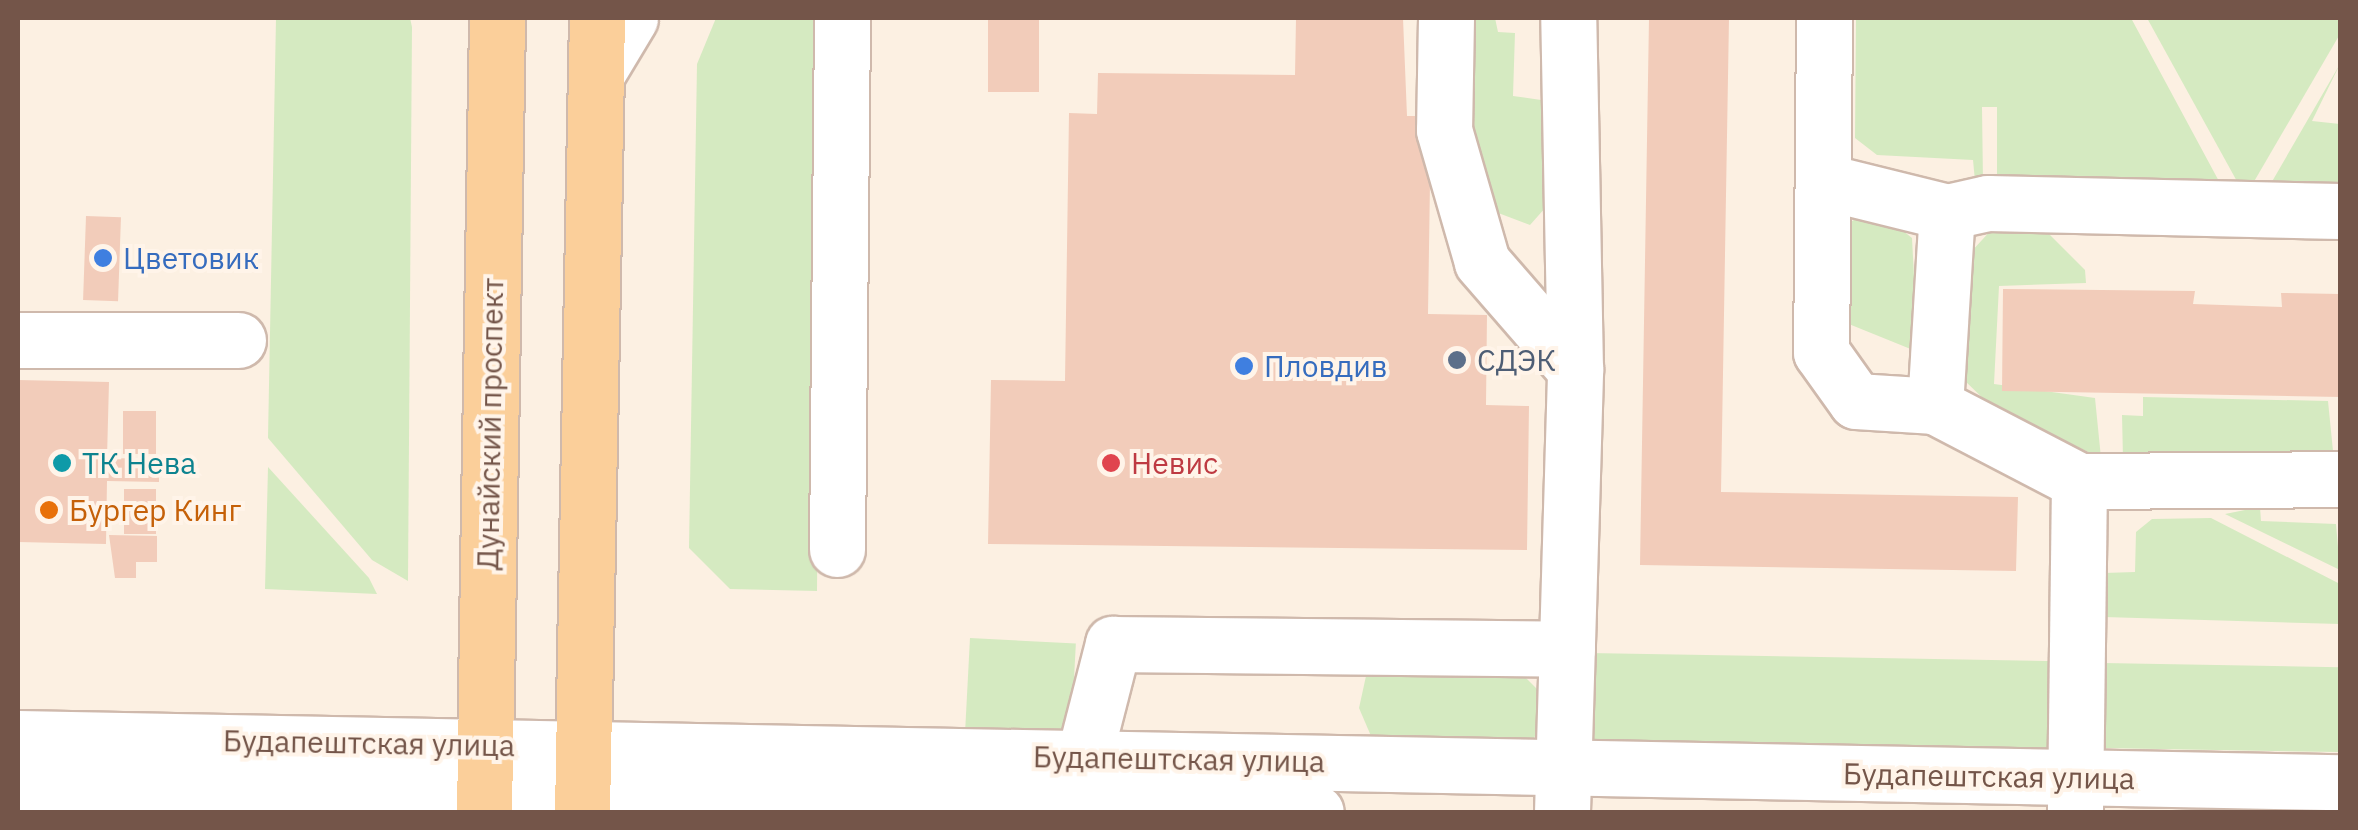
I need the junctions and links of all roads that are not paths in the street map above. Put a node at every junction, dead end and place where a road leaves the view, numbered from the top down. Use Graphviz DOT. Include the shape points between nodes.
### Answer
graph roads {
  1 [pos="598,18"];
  2 [pos="630,18"];
  3 [pos="842,18"];
  4 [pos="1446,18"];
  5 [pos="1568,18"];
  6 [pos="1824,18"];
  7 [pos="492,24"];
  8 [pos="597,73"];
  9 [pos="1826,182"];
  10 [pos="2340,211"];
  11 [pos="1947,212"];
  12 [pos="18,340"];
  13 [pos="238,340"];
  14 [pos="1575,369"];
  15 [pos="1934,406"];
  16 [pos="2340,479"];
  17 [pos="2079,480"];
  18 [pos="837,549"];
  19 [pos="1567,649"];
  20 [pos="18,738"];
  21 [pos="2340,782"];
  22 [pos="1085,783"];
  23 [pos="484,784"];
  24 [pos="582,786"];
  25 [pos="18,789"];
  26 [pos="1585,790"];
  27 [pos="2076,795"];
  28 [pos="1316,812"];
  1 -- 8 [label="main road"];
  2 -- 8 [label="street"];
  3 -- 18 [label="street"];
  4 -- 14 [label="street" via="1444,130 1482,262"];
  5 -- 14 [label="street"];
  6 -- 9 [label="street"];
  7 -- 23 [label="main road, Дунайский проспект"];
  8 -- 24 [label="main road"];
  9 -- 11 [label="street"];
  9 -- 15 [label="street" via="1820,352 1856,400"];
  10 -- 11 [label="street" via="1988,204"];
  11 -- 15 [label="street"];
  12 -- 13 [label="street"];
  14 -- 19 [label="street"];
  15 -- 17 [label="street"];
  16 -- 17 [label="street"];
  17 -- 27 [label="street"];
  19 -- 22 [label="street" via="1113,644"];
  19 -- 26 [label="street"];
  20 -- 23 [label="street, Будапештская улица"];
  21 -- 27 [label="street, Будапештская улица"];
  22 -- 24 [label="street, Будапештская улица"];
  22 -- 26 [label="street, Будапештская улица"];
  22 -- 28 [label="street, Будапештская улица"];
  23 -- 24 [label="street, Будапештская улица"];
  23 -- 25 [label="street, Будапештская улица"];
  26 -- 27 [label="street, Будапештская улица"];
}
